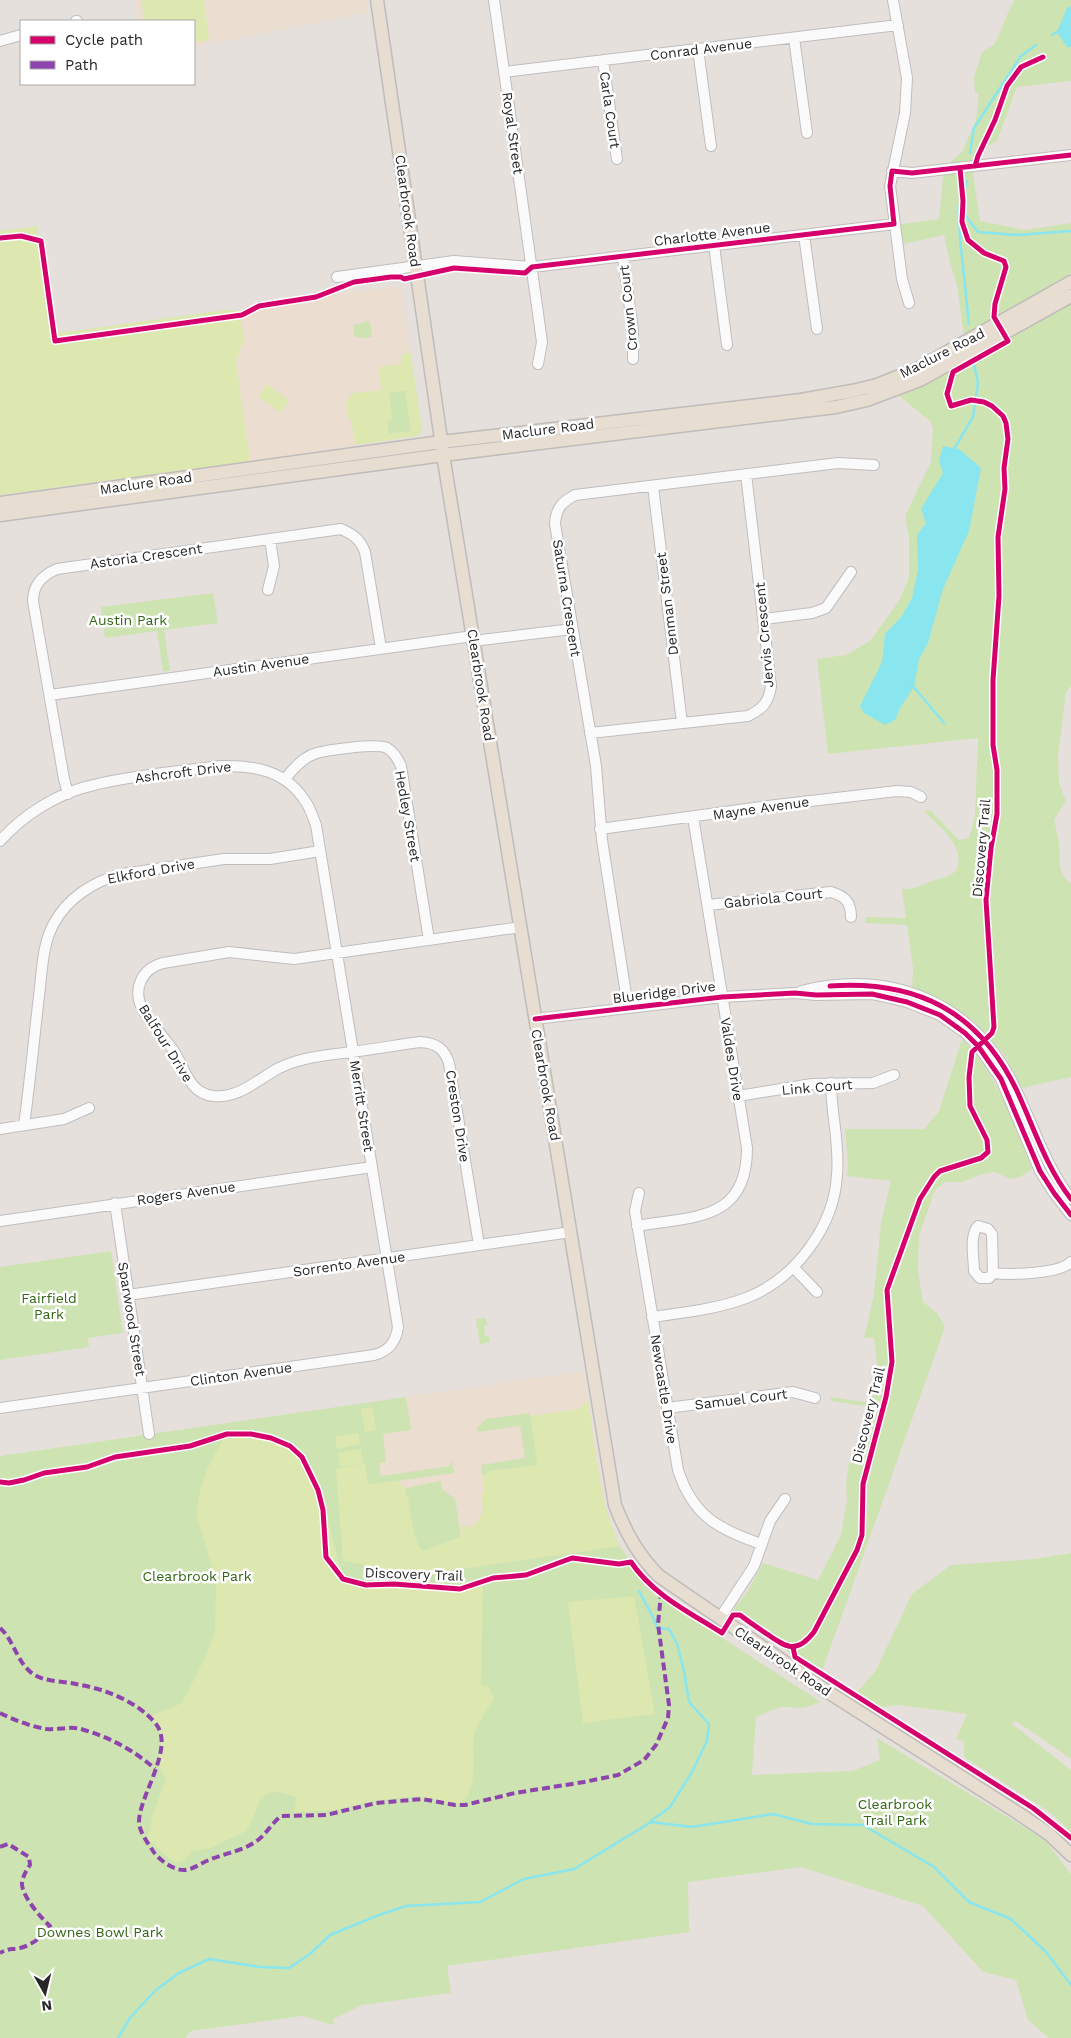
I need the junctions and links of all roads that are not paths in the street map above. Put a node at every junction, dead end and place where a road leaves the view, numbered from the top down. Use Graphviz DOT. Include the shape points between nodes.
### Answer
graph roads {
  1 [pos="377,0"];
  2 [pos="494,0"];
  3 [pos="893,0"];
  4 [pos="898,25"];
  5 [pos="20,36"];
  6 [pos="794,38"];
  7 [pos="0,41"];
  8 [pos="698,49"];
  9 [pos="602,60"];
  10 [pos="504,72"];
  11 [pos="806,133"];
  12 [pos="711,146"];
  13 [pos="1071,155"];
  14 [pos="617,159"];
  15 [pos="892,171"];
  16 [pos="894,224"];
  17 [pos="804,235"];
  18 [pos="714,245"];
  19 [pos="623,257"];
  20 [pos="415,266"];
  21 [pos="532,267"];
  22 [pos="337,277"];
  23 [pos="1071,282"];
  24 [pos="1071,296"];
  25 [pos="909,304"];
  26 [pos="817,329"];
  27 [pos="727,345"];
  28 [pos="632,359"];
  29 [pos="538,364"];
  30 [pos="441,442"];
  31 [pos="443,455"];
  32 [pos="874,465"];
  33 [pos="746,474"];
  34 [pos="653,486"];
  35 [pos="0,503"];
  36 [pos="0,515"];
  37 [pos="270,539"];
  38 [pos="851,572"];
  39 [pos="268,590"];
  40 [pos="764,619"];
  41 [pos="572,629"];
  42 [pos="473,639"];
  43 [pos="381,648"];
  44 [pos="50,696"];
  45 [pos="682,723"];
  46 [pos="590,734"];
  47 [pos="285,779"];
  48 [pos="68,794"];
  49 [pos="921,798"];
  50 [pos="693,817"];
  51 [pos="600,829"];
  52 [pos="1,837"];
  53 [pos="320,851"];
  54 [pos="708,905"];
  55 [pos="851,917"];
  56 [pos="521,927"];
  57 [pos="429,940"];
  58 [pos="336,953"];
  59 [pos="795,993"];
  60 [pos="722,997"];
  61 [pos="628,1007"];
  62 [pos="535,1019"];
  63 [pos="354,1052"];
  64 [pos="894,1075"];
  65 [pos="831,1083"];
  66 [pos="738,1096"];
  67 [pos="89,1108"];
  68 [pos="24,1125"];
  69 [pos="0,1129"];
  70 [pos="372,1167"];
  71 [pos="639,1193"];
  72 [pos="1071,1199"];
  73 [pos="115,1203"];
  74 [pos="1071,1215"];
  75 [pos="0,1221"];
  76 [pos="637,1226"];
  77 [pos="571,1232"];
  78 [pos="479,1245"];
  79 [pos="388,1258"];
  80 [pos="1071,1262"];
  81 [pos="793,1267"];
  82 [pos="993,1273"];
  83 [pos="817,1292"];
  84 [pos="128,1295"];
  85 [pos="652,1317"];
  86 [pos="142,1388"];
  87 [pos="815,1398"];
  88 [pos="0,1408"];
  89 [pos="667,1408"];
  90 [pos="149,1434"];
  91 [pos="785,1499"];
  92 [pos="761,1544"];
  93 [pos="720,1618"];
  94 [pos="1071,1855"];
  1 -- 20 [label="main road, Clearbrook Road"];
  2 -- 10 [label="street, Royal Street"];
  3 -- 4 [label="street"];
  4 -- 6 [label="street, Conrad Avenue"];
  4 -- 15 [label="street" via="907,90"];
  5 -- 7 [label="street"];
  6 -- 8 [label="street, Conrad Avenue"];
  6 -- 11 [label="street"];
  8 -- 9 [label="street, Conrad Avenue"];
  8 -- 12 [label="street"];
  9 -- 10 [label="street, Conrad Avenue"];
  9 -- 14 [label="street, Carla Court"];
  10 -- 21 [label="street, Royal Street"];
  13 -- 15 [label="street" via="912,173"];
  15 -- 16 [label="street" via="890,186"];
  16 -- 17 [label="street, Charlotte Avenue"];
  16 -- 25 [label="street"];
  17 -- 18 [label="street, Charlotte Avenue"];
  17 -- 26 [label="street"];
  18 -- 19 [label="street, Charlotte Avenue"];
  18 -- 27 [label="street"];
  19 -- 21 [label="street, Charlotte Avenue"];
  19 -- 28 [label="street, Crown Court" via="632,330"];
  20 -- 21 [label="street, Charlotte Avenue" via="454,261"];
  20 -- 22 [label="street, Charlotte Avenue"];
  20 -- 30 [label="main road, Clearbrook Road"];
  21 -- 29 [label="street, Royal Street" via="542,342"];
  23 -- 30 [label="main road, Maclure Road" via="917,369 852,392"];
  24 -- 31 [label="main road, Maclure Road" via="920,380 867,400 803,412"];
  30 -- 31 [label="main road, Clearbrook Road"];
  30 -- 35 [label="main road, Maclure Road"];
  31 -- 36 [label="main road, Maclure Road"];
  31 -- 42 [label="main road, Clearbrook Road"];
  32 -- 33 [label="street, Saturna Crescent" via="838,463"];
  33 -- 34 [label="street, Saturna Crescent"];
  33 -- 40 [label="street, Jervis Crescent"];
  34 -- 41 [label="street, Saturna Crescent" via="576,495 558,508 555,524"];
  34 -- 45 [label="street, Denman Street"];
  37 -- 39 [label="street" via="274,566"];
  37 -- 43 [label="street, Astoria Crescent" via="341,529 361,541"];
  37 -- 44 [label="street, Astoria Crescent" via="57,568 49,572 38,582 33,595"];
  38 -- 40 [label="street" via="826,608 818,612"];
  40 -- 45 [label="street, Jervis Crescent" via="771,686 764,707 748,716"];
  41 -- 42 [label="street, Austin Avenue"];
  41 -- 46 [label="street, Saturna Crescent"];
  42 -- 43 [label="street, Austin Avenue"];
  42 -- 56 [label="main road, Clearbrook Road"];
  43 -- 44 [label="street, Austin Avenue"];
  44 -- 48 [label="street, Astoria Crescent"];
  45 -- 46 [label="street, Jervis Crescent"];
  46 -- 51 [label="street, Saturna Crescent" via="598,784"];
  47 -- 48 [label="street, Ashcroft Drive" via="261,768 218,766 94,784"];
  47 -- 53 [label="street, Ashcroft Drive" via="307,803 316,825"];
  47 -- 57 [label="street, Hedley Street" via="307,757 320,752 374,745 394,754 401,766"];
  48 -- 52 [label="street, Ashcroft Drive" via="38,810"];
  49 -- 50 [label="street, Mayne Avenue" via="911,792 898,791"];
  50 -- 51 [label="street, Mayne Avenue"];
  50 -- 54 [label="street, Valdes Drive"];
  51 -- 61 [label="street, Saturna Crescent"];
  53 -- 58 [label="street, Ashcroft Drive"];
  53 -- 68 [label="street, Elkford Drive" via="270,858 224,859 122,874 93,884 69,903 53,924 44,954"];
  54 -- 55 [label="street, Gabriola Court" via="831,892 847,899"];
  54 -- 60 [label="street, Valdes Drive"];
  56 -- 57 [label="street, Balfour Drive"];
  56 -- 62 [label="main road, Clearbrook Road"];
  57 -- 58 [label="street, Balfour Drive"];
  58 -- 63 [label="street, Merritt Street"];
  58 -- 63 [label="street, Balfour Drive" via="294,959 229,952 162,963 154,965 140,979 138,999 149,1020 177,1055 190,1082 203,1094 221,1096 235,1093 299,1060"];
  59 -- 60 [label="street, Blueridge Drive"];
  59 -- 72 [label="street, Blueridge Drive" via="816,987 862,984 894,988 927,999 969,1025 998,1058 1049,1166"];
  59 -- 74 [label="street, Blueridge Drive" via="872,994 907,1002 940,1015 965,1033 1001,1079 1040,1171"];
  60 -- 61 [label="street, Blueridge Drive"];
  60 -- 66 [label="street, Valdes Drive"];
  61 -- 62 [label="street, Blueridge Drive"];
  62 -- 77 [label="main road, Clearbrook Road"];
  63 -- 70 [label="street, Merritt Street"];
  63 -- 78 [label="street, Creston Drive" via="420,1042 439,1047 446,1054"];
  64 -- 65 [label="street, Link Court" via="872,1083"];
  65 -- 66 [label="street, Link Court"];
  65 -- 81 [label="street" via="837,1176 826,1217 808,1249"];
  66 -- 76 [label="street, Valdes Drive" via="747,1163 744,1177 731,1199 709,1214"];
  67 -- 68 [label="street" via="64,1119"];
  68 -- 69 [label="street"];
  70 -- 73 [label="street, Rogers Avenue"];
  70 -- 79 [label="street, Merritt Street"];
  71 -- 76 [label="street, Newcastle Drive" via="635,1210"];
  73 -- 75 [label="street, Rogers Avenue"];
  73 -- 84 [label="street, Sparwood Street"];
  76 -- 85 [label="street, Newcastle Drive"];
  77 -- 78 [label="street, Sorrento Avenue"];
  77 -- 93 [label="main road, Clearbrook Road" via="615,1505 630,1540 648,1565"];
  78 -- 79 [label="street, Sorrento Avenue"];
  79 -- 84 [label="street, Sorrento Avenue"];
  79 -- 86 [label="street, Clinton Avenue" via="398,1327 393,1343 380,1354"];
  80 -- 82 [label="street" via="1061,1268 1009,1275"];
  81 -- 83 [label="street"];
  81 -- 85 [label="street" via="747,1298"];
  82 -- 82 [label="street" via="992,1234 978,1226 973,1237 974,1271 980,1278 989,1278"];
  84 -- 86 [label="street, Sparwood Street"];
  85 -- 89 [label="street, Newcastle Drive"];
  86 -- 88 [label="street, Clinton Avenue"];
  86 -- 90 [label="street, Sparwood Street"];
  87 -- 89 [label="street, Samuel Court" via="793,1392"];
  89 -- 92 [label="street, Newcastle Drive" via="678,1470 688,1496 716,1526"];
  91 -- 92 [label="street" via="770,1521"];
  92 -- 93 [label="street" via="754,1566"];
  93 -- 94 [label="main road, Clearbrook Road" via="882,1727 1018,1813 1049,1834"];
}
